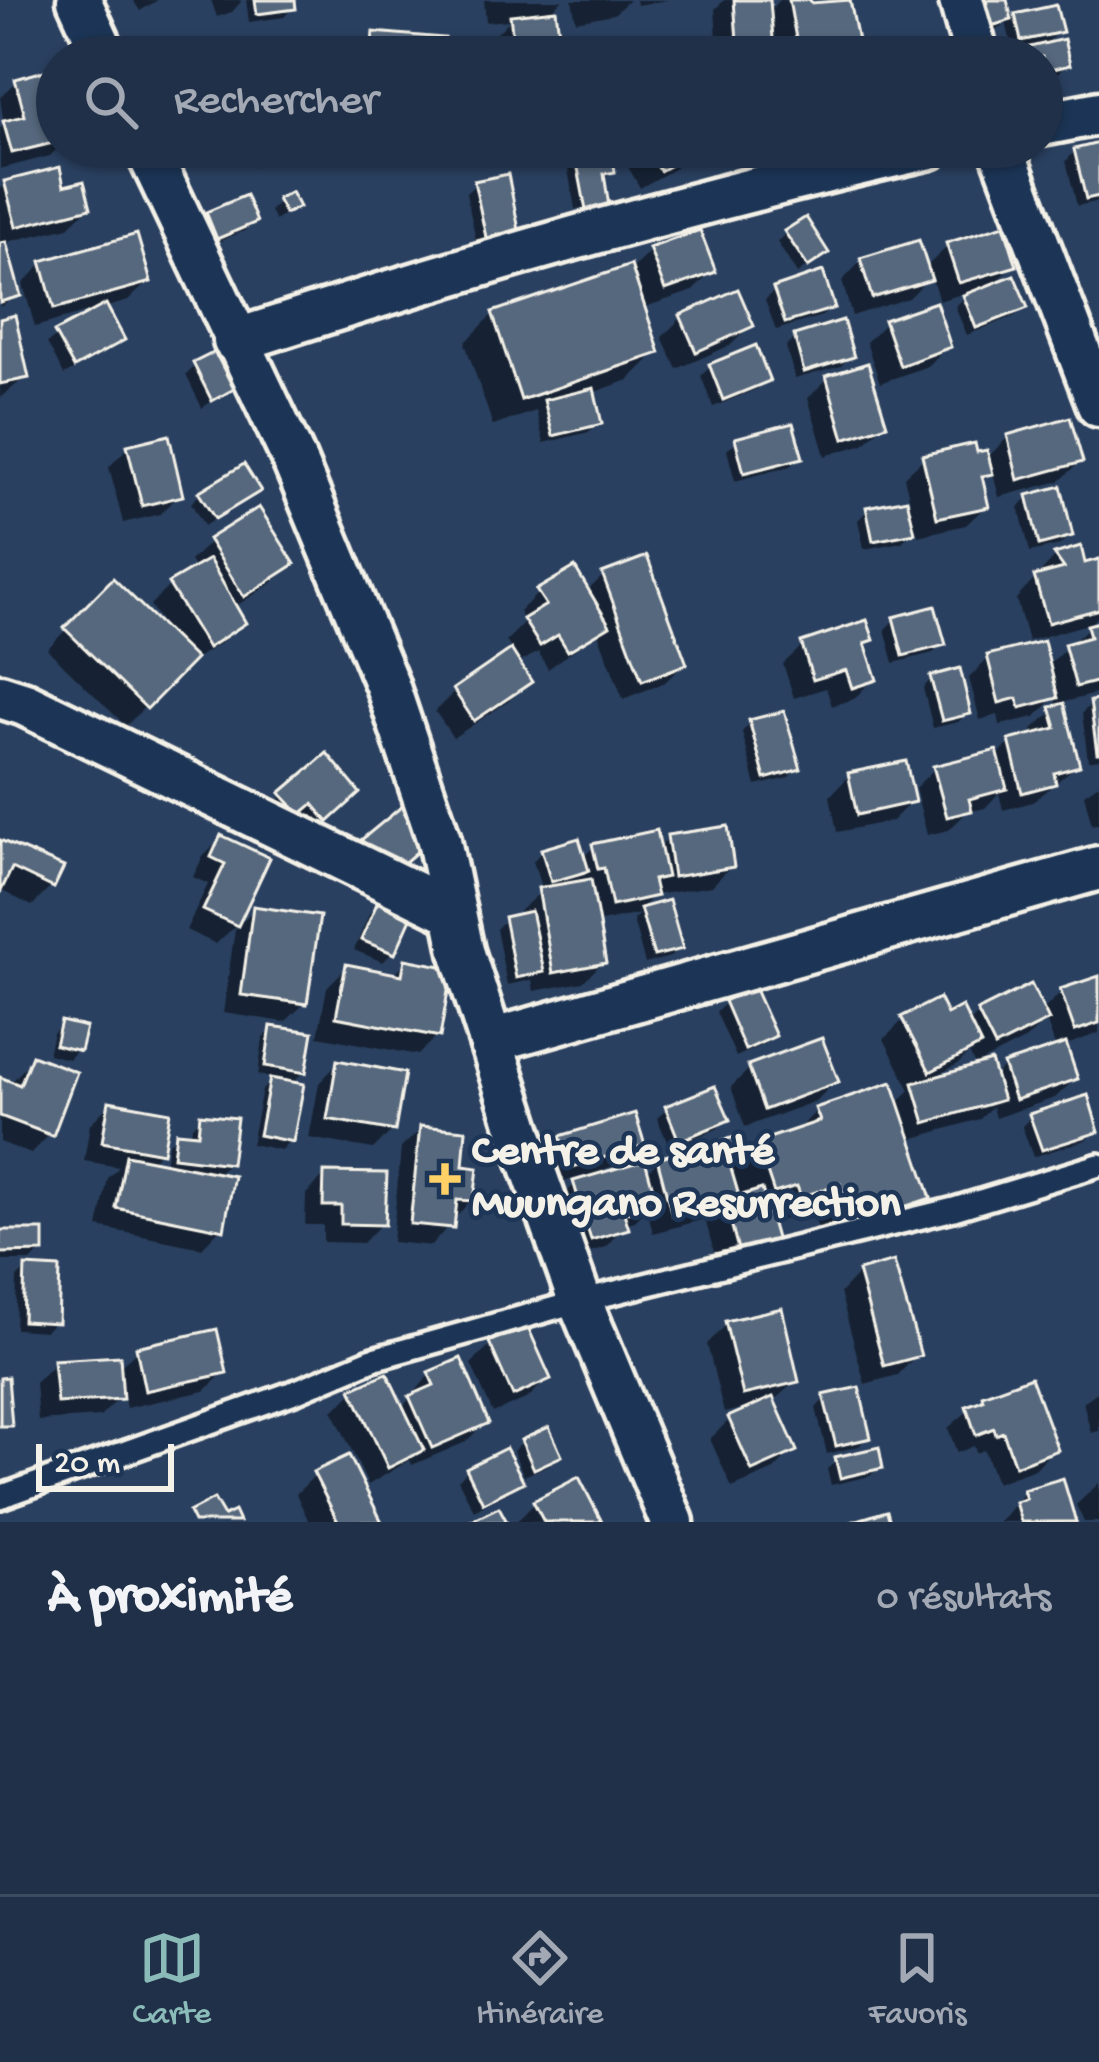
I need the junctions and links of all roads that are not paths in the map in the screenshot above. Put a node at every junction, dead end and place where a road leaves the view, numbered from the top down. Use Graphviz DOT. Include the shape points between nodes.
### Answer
graph roads {
  1 [pos="79,0"];
  2 [pos="961,0"];
  3 [pos="95,36"];
  4 [pos="970,36"];
  5 [pos="1099,113"];
  6 [pos="1063,120"];
  7 [pos="156,168"];
  8 [pos="837,168"];
  9 [pos="1009,168"];
  10 [pos="236,341"];
  11 [pos="1099,405"];
  12 [pos="0,696"];
  13 [pos="1099,868"];
  14 [pos="454,914"];
  15 [pos="491,1040"];
  16 [pos="1099,1165"];
  17 [pos="580,1301"];
  18 [pos="0,1497"];
  19 [pos="672,1522"];
  1 -- 3 [label="street"];
  2 -- 4 [label="street"];
  5 -- 6 [label="street"];
  7 -- 10 [label="street"];
  8 -- 10 [label="street" via="473,265"];
  9 -- 11 [label="street"];
  10 -- 14 [label="street" via="387,686 439,840"];
  12 -- 14 [label="street"];
  13 -- 15 [label="street"];
  14 -- 15 [label="street"];
  15 -- 17 [label="street"];
  16 -- 17 [label="lane"];
  17 -- 18 [label="lane" via="373,1359"];
  17 -- 19 [label="street"];
}
